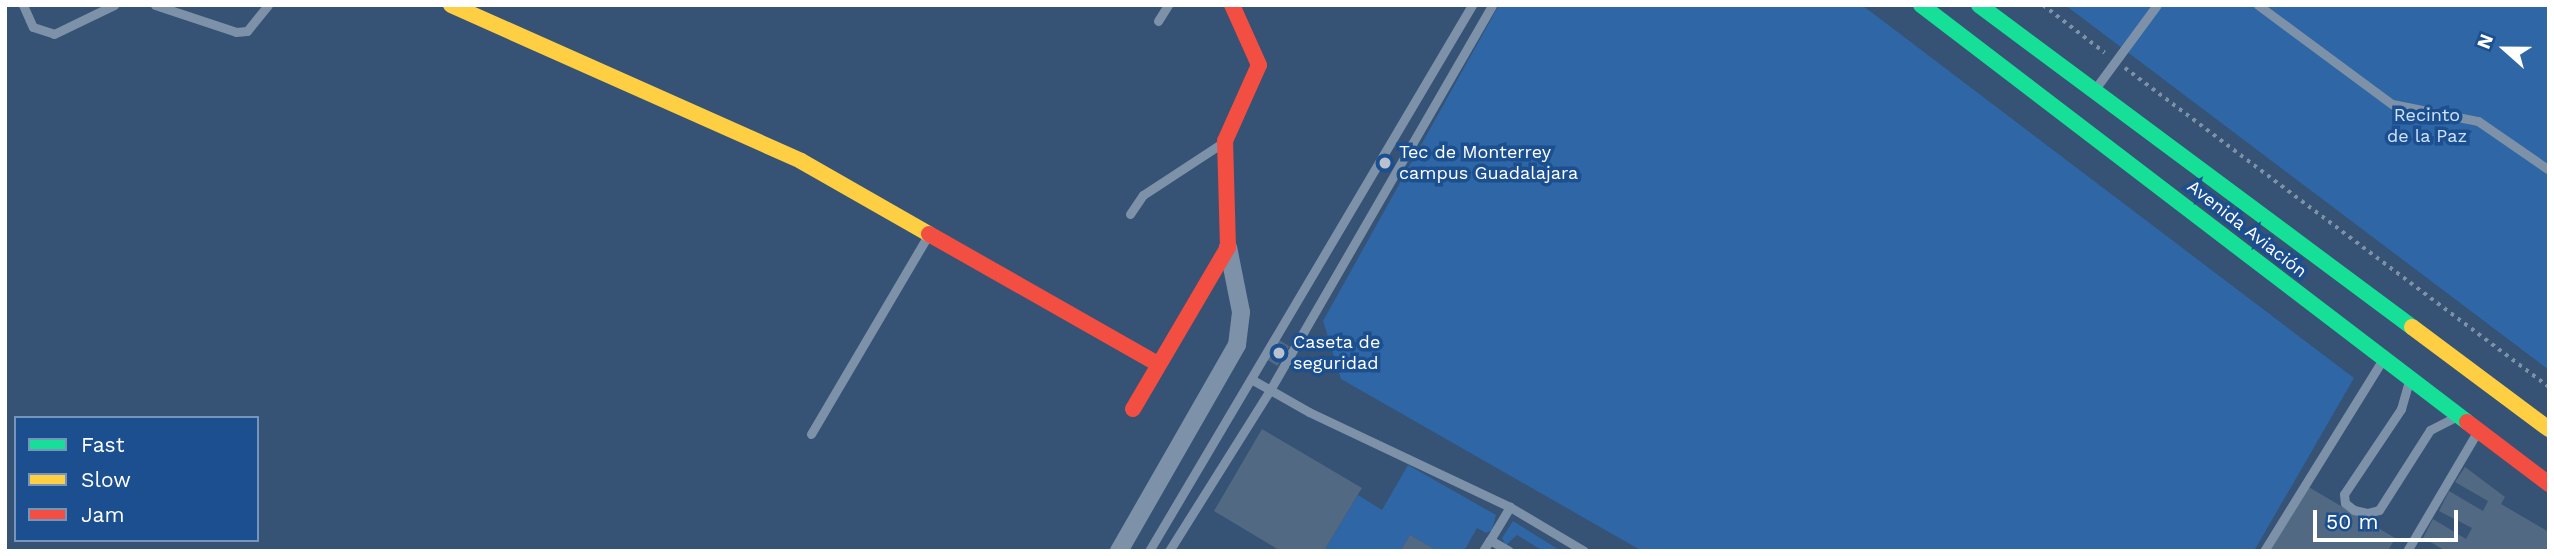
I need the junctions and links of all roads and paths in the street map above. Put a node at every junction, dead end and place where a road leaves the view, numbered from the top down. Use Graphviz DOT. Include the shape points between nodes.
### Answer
graph roads {
  1 [pos="114,5"];
  2 [pos="155,5"];
  3 [pos="451,5"];
  4 [pos="1168,5"];
  5 [pos="1232,5"];
  6 [pos="1472,5"];
  7 [pos="1492,5"];
  8 [pos="1921,5"];
  9 [pos="1979,5"];
  10 [pos="2043,5"];
  11 [pos="2157,5"];
  12 [pos="2258,5"];
  13 [pos="26,6"];
  14 [pos="263,6"];
  15 [pos="1158,22"];
  16 [pos="2108,55"];
  17 [pos="2119,63"];
  18 [pos="2094,90"];
  19 [pos="2124,135"];
  20 [pos="1225,141"];
  21 [pos="2549,170"];
  22 [pos="1130,214"];
  23 [pos="930,233"];
  24 [pos="1228,247"];
  25 [pos="2383,359"];
  26 [pos="1158,364"];
  27 [pos="1251,379"];
  28 [pos="2409,379"];
  29 [pos="2549,387"];
  30 [pos="1270,390"];
  31 [pos="1133,409"];
  32 [pos="2458,415"];
  33 [pos="2549,429"];
  34 [pos="2478,431"];
  35 [pos="811,434"];
  36 [pos="2549,484"];
  37 [pos="1510,507"];
  38 [pos="1490,540"];
  39 [pos="1119,551"];
  40 [pos="1149,551"];
  41 [pos="1169,551"];
  42 [pos="1483,551"];
  43 [pos="1509,551"];
  44 [pos="1584,551"];
  45 [pos="2264,551"];
  46 [pos="2407,551"];
  1 -- 13 [label="lane" via="54,34 33,27"];
  2 -- 14 [label="lane" via="236,32 247,31"];
  3 -- 23 [label="main road" via="801,161"];
  4 -- 15 [label="lane"];
  5 -- 20 [label="main road" via="1259,65"];
  6 -- 27 [label="lane"];
  7 -- 30 [label="lane"];
  8 -- 19 [label="main road, Avenida Aviación"];
  9 -- 18 [label="main road, Avenida Aviación"];
  10 -- 16 [label="path"];
  11 -- 18 [label="lane"];
  12 -- 21 [label="lane" via="2392,104 2478,121"];
  17 -- 29 [label="path"];
  18 -- 19 [label="main road, Avenida Aviación"];
  19 -- 25 [label="main road, Avenida Aviación"];
  19 -- 33 [label="main road, Avenida Aviación"];
  20 -- 22 [label="lane" via="1143,195"];
  20 -- 24 [label="main road"];
  23 -- 26 [label="main road"];
  23 -- 35 [label="lane"];
  24 -- 26 [label="main road"];
  24 -- 39 [label="street" via="1241,312 1237,345"];
  25 -- 28 [label="main road, Avenida Aviación"];
  25 -- 45 [label="lane"];
  26 -- 31 [label="main road"];
  27 -- 30 [label="lane"];
  27 -- 40 [label="lane"];
  28 -- 32 [label="main road, Avenida Aviación"];
  28 -- 32 [label="lane" via="2401,409 2344,494 2345,503 2354,510 2379,510 2430,430"];
  30 -- 37 [label="lane"];
  30 -- 41 [label="lane"];
  32 -- 34 [label="main road, Avenida Aviación"];
  34 -- 36 [label="main road, Avenida Aviación"];
  34 -- 46 [label="lane"];
  37 -- 38 [label="lane"];
  37 -- 44 [label="lane"];
  38 -- 42 [label="lane"];
  38 -- 43 [label="lane"];
}
